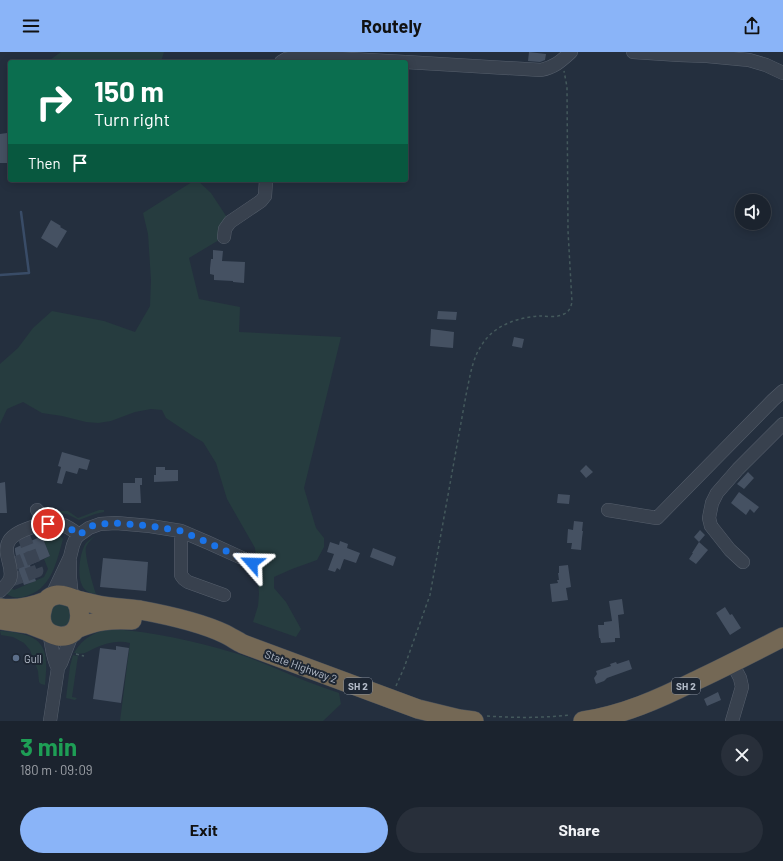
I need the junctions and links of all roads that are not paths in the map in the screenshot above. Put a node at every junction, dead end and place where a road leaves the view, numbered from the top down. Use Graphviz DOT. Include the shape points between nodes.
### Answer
graph roads {
  1 [pos="571,52"];
  2 [pos="634,52"];
  3 [pos="723,54"];
  4 [pos="284,60"];
  5 [pos="367,60"];
  6 [pos="408,62"];
  7 [pos="783,73"];
  8 [pos="266,182"];
  9 [pos="224,237"];
  10 [pos="783,391"];
  11 [pos="783,424"];
  12 [pos="37,510"];
  13 [pos="608,510"];
  14 [pos="48,524"];
  15 [pos="181,531"];
  16 [pos="79,535"];
  17 [pos="70,557"];
  18 [pos="743,562"];
  19 [pos="252,563"];
  20 [pos="0,591"];
  21 [pos="224,595"];
  22 [pos="48,599"];
  23 [pos="74,599"];
  24 [pos="0,608"];
  25 [pos="0,620"];
  26 [pos="75,631"];
  27 [pos="48,632"];
  28 [pos="783,637"];
  29 [pos="243,644"];
  30 [pos="732,663"];
  31 [pos="58,668"];
  32 [pos="480,718"];
  33 [pos="578,718"];
  34 [pos="50,721"];
  35 [pos="732,721"];
  1 -- 6 [label="street" via="560,63 546,69 534,70"];
  2 -- 3 [label="street"];
  3 -- 7 [label="street" via="766,65"];
  4 -- 5 [label="street" via="308,57"];
  8 -- 9 [label="street" via="265,196 230,222 225,229"];
  10 -- 13 [label="street" via="657,518"];
  11 -- 18 [label="street" via="738,469 717,493 712,503 709,518 711,526"];
  12 -- 14 [label="street"];
  14 -- 16 [label="street" via="66,526"];
  14 -- 20 [label="street" via="25,530 10,539 6,550 11,568 9,581"];
  15 -- 16 [label="street" via="106,523 94,525"];
  15 -- 19 [label="street"];
  15 -- 21 [label="street" via="183,578"];
  16 -- 17 [label="street" via="74,541"];
  17 -- 22 [label="street"];
  17 -- 23 [label="street"];
  22 -- 23 [label="highway, SH 2" via="57,595"];
  22 -- 24 [label="highway, SH 2" via="22,608"];
  22 -- 27 [label="highway" via="43,605 41,615 43,626"];
  23 -- 26 [label="highway" via="80,611"];
  23 -- 29 [label="highway, State Highway 2 / SH 2" via="167,615 204,626"];
  25 -- 27 [label="highway, SH 2" via="28,624"];
  26 -- 27 [label="highway, SH 2" via="61,636"];
  26 -- 29 [label="highway, State Highway 2 / SH 2" via="100,620 132,620 174,627"];
  26 -- 31 [label="street"];
  27 -- 31 [label="street"];
  28 -- 30 [label="highway, SH 2"];
  29 -- 32 [label="highway, State Highway 2 / SH 2" via="418,709 459,719"];
  30 -- 33 [label="highway, SH 2" via="636,708 611,715"];
  30 -- 35 [label="street" via="742,687"];
  31 -- 34 [label="street"];
}
